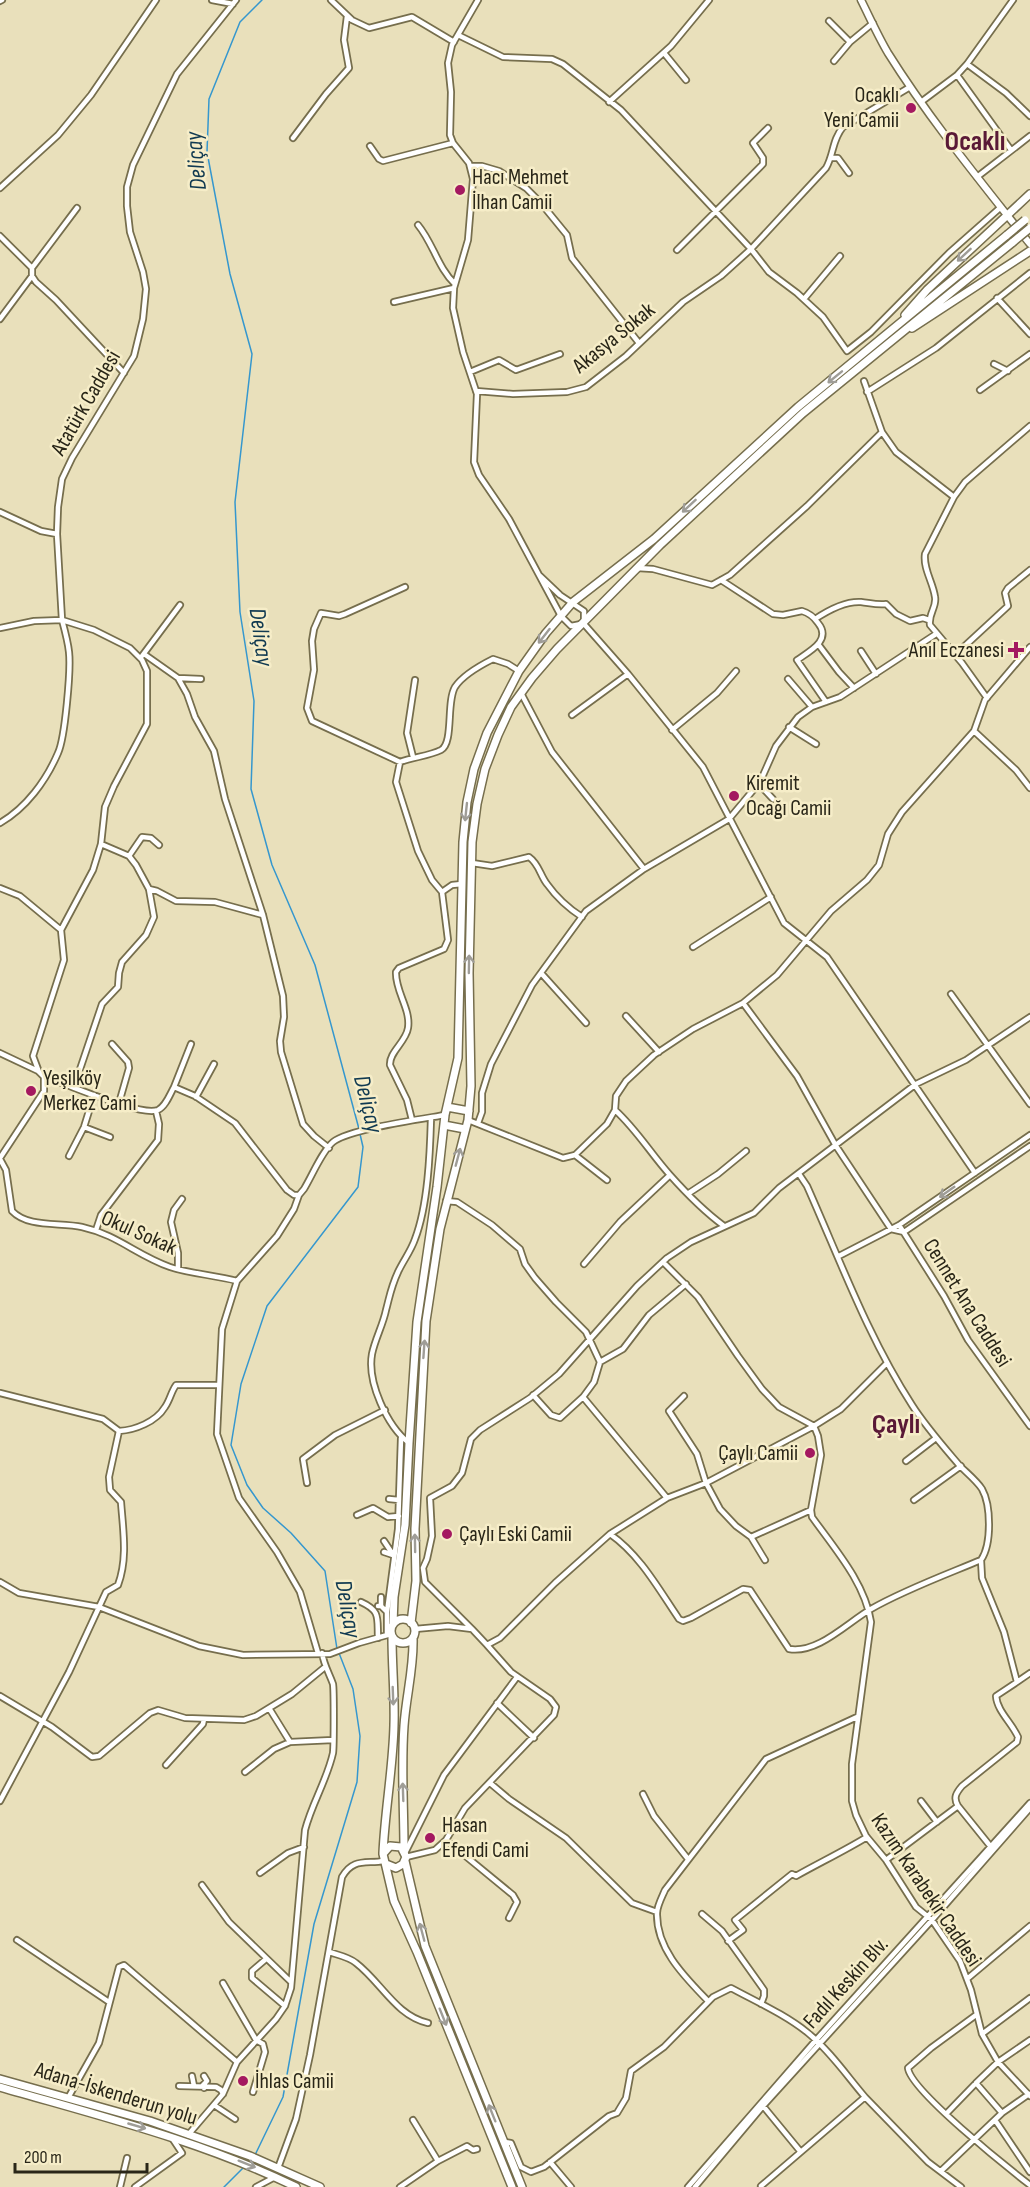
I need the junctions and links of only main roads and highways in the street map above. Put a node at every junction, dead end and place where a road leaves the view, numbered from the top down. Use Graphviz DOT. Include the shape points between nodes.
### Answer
graph roads {
  1 [pos="861,0"];
  2 [pos="1030,194"];
  3 [pos="1007,214"];
  4 [pos="1028,217"];
  5 [pos="1030,228"];
  6 [pos="1030,244"];
  7 [pos="1030,251"];
  8 [pos="880,340"];
  9 [pos="885,346"];
  10 [pos="447,1107"];
  11 [pos="469,1111"];
  12 [pos="444,1125"];
  13 [pos="465,1129"];
  14 [pos="393,1624"];
  15 [pos="413,1626"];
  16 [pos="390,1636"];
  17 [pos="413,1638"];
  18 [pos="405,1855"];
  19 [pos="384,1860"];
  20 [pos="0,2079"];
  21 [pos="0,2087"];
  22 [pos="228,2153"];
  23 [pos="296,2187"];
  24 [pos="320,2187"];
  25 [pos="512,2187"];
  26 [pos="522,2187"];
  1 -- 3 [label="main road" via="910,87"];
  2 -- 3 [label="highway"];
  3 -- 6 [label="main road"];
  3 -- 8 [label="highway, one-way"];
  4 -- 8 [label="highway, bridge"];
  5 -- 9 [label="highway, bridge"];
  7 -- 9 [label="highway"];
  8 -- 10 [label="highway, one-way" via="798,407 654,539 573,602 519,671 487,733 467,802 458,1058"];
  11 -- 9 [label="highway, one-way" via="469,973 477,804 498,735 520,692 637,568 803,414"];
  10 -- 11 [label="highway"];
  10 -- 12 [label="highway"];
  11 -- 13 [label="highway"];
  12 -- 13 [label="highway"];
  12 -- 14 [label="highway" via="417,1322 405,1525"];
  15 -- 13 [label="highway, one-way" via="426,1321 446,1201"];
  14 -- 15 [label="highway" via="402,1619"];
  14 -- 16 [label="highway"];
  15 -- 17 [label="highway"];
  16 -- 17 [label="highway" via="400,1643"];
  16 -- 19 [label="highway, one-way" via="394,1723"];
  18 -- 17 [label="highway, one-way" via="402,1767"];
  18 -- 19 [label="highway" via="396,1868"];
  18 -- 19 [label="highway" via="398,1845 390,1846"];
  26 -- 18 [label="highway, one-way" via="425,1946"];
  19 -- 25 [label="highway, one-way" via="394,1901"];
  20 -- 22 [label="highway, Adana-İskenderun yolu" via="188,2135"];
  21 -- 22 [label="highway, one-way"];
  22 -- 23 [label="highway, one-way"];
  22 -- 24 [label="highway, Adana-İskenderun yolu" via="270,2164"];
}
